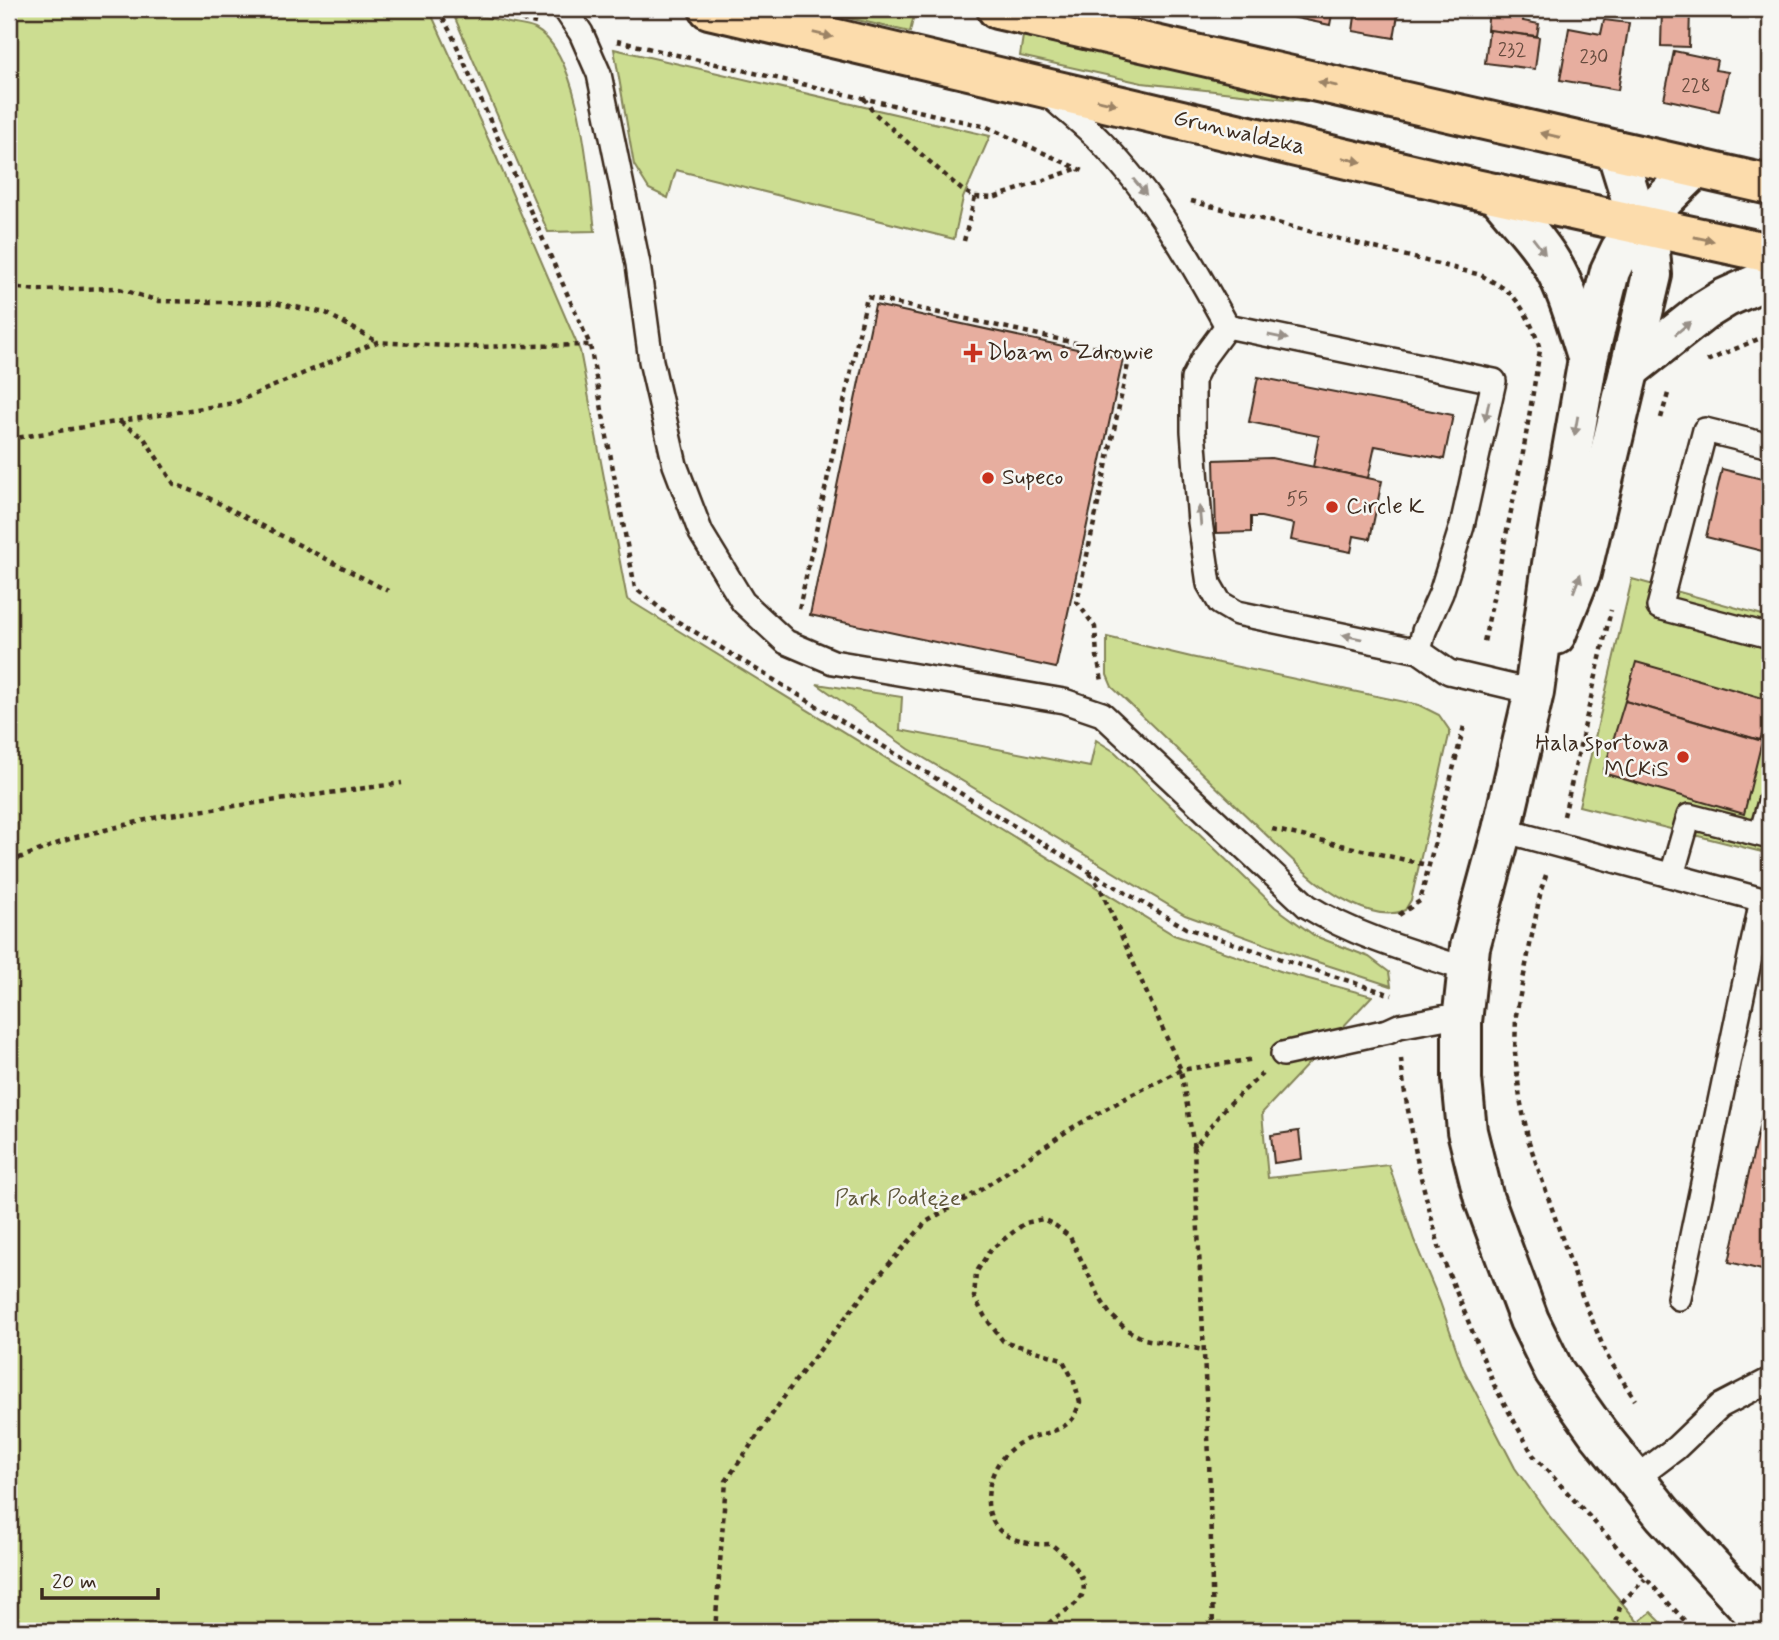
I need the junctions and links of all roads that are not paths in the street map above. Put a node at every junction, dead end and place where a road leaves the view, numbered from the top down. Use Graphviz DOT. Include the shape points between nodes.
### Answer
graph roads {
  1 [pos="565,9"];
  2 [pos="709,9"];
  3 [pos="997,9"];
  4 [pos="1041,87"];
  5 [pos="1616,150"];
  6 [pos="1696,168"];
  7 [pos="1770,186"];
  8 [pos="1496,193"];
  9 [pos="1639,224"];
  10 [pos="1770,253"];
  11 [pos="1770,278"];
  12 [pos="1227,326"];
  13 [pos="1588,359"];
  14 [pos="1629,370"];
  15 [pos="1770,446"];
  16 [pos="1770,636"];
  17 [pos="1419,651"];
  18 [pos="1534,692"];
  19 [pos="1770,802"];
  20 [pos="1502,830"];
  21 [pos="1766,835"];
  22 [pos="1672,875"];
  23 [pos="1766,901"];
  24 [pos="1466,969"];
  25 [pos="1463,1014"];
  26 [pos="1283,1054"];
  27 [pos="1679,1298"];
  28 [pos="1770,1380"];
  29 [pos="1635,1479"];
  30 [pos="1770,1630"];
  1 -- 24 [label="lane" via="582,33 598,74 675,465 702,533 743,602 786,642 833,662 1064,701 1101,714 1307,906 1342,925"];
  2 -- 4 [label="main road, Grunwaldzka, one-way"];
  5 -- 3 [label="main road, one-way"];
  4 -- 8 [label="main road, Grunwaldzka, one-way"];
  4 -- 12 [label="lane, one-way" via="1100,141 1142,190 1165,220"];
  5 -- 6 [label="main road"];
  5 -- 9 [label="street"];
  6 -- 7 [label="main road"];
  6 -- 9 [label="street"];
  8 -- 9 [label="main road, Grunwaldzka"];
  8 -- 13 [label="street, one-way" via="1556,270"];
  9 -- 10 [label="main road, Grunwaldzka, one-way"];
  9 -- 13 [label="street" via="1610,271"];
  9 -- 14 [label="street" via="1650,250 1652,275"];
  14 -- 11 [label="street, one-way" via="1704,311"];
  17 -- 12 [label="lane, one-way" via="1237,613 1220,603 1209,584 1204,558 1193,379"];
  12 -- 17 [label="lane, one-way" via="1494,381 1462,526"];
  13 -- 18 [label="street, one-way"];
  18 -- 14 [label="street, one-way" via="1581,573"];
  15 -- 16 [label="lane" via="1705,429 1659,607"];
  17 -- 18 [label="lane" via="1449,672"];
  18 -- 20 [label="street"];
  19 -- 21 [label="lane"];
  20 -- 22 [label="lane"];
  20 -- 24 [label="street"];
  21 -- 22 [label="lane" via="1689,816"];
  22 -- 23 [label="lane"];
  23 -- 27 [label="lane"];
  24 -- 25 [label="street"];
  25 -- 26 [label="lane"];
  25 -- 29 [label="street" via="1467,1131 1484,1199 1513,1279 1554,1371"];
  28 -- 29 [label="lane" via="1720,1406"];
  29 -- 30 [label="street"];
}
